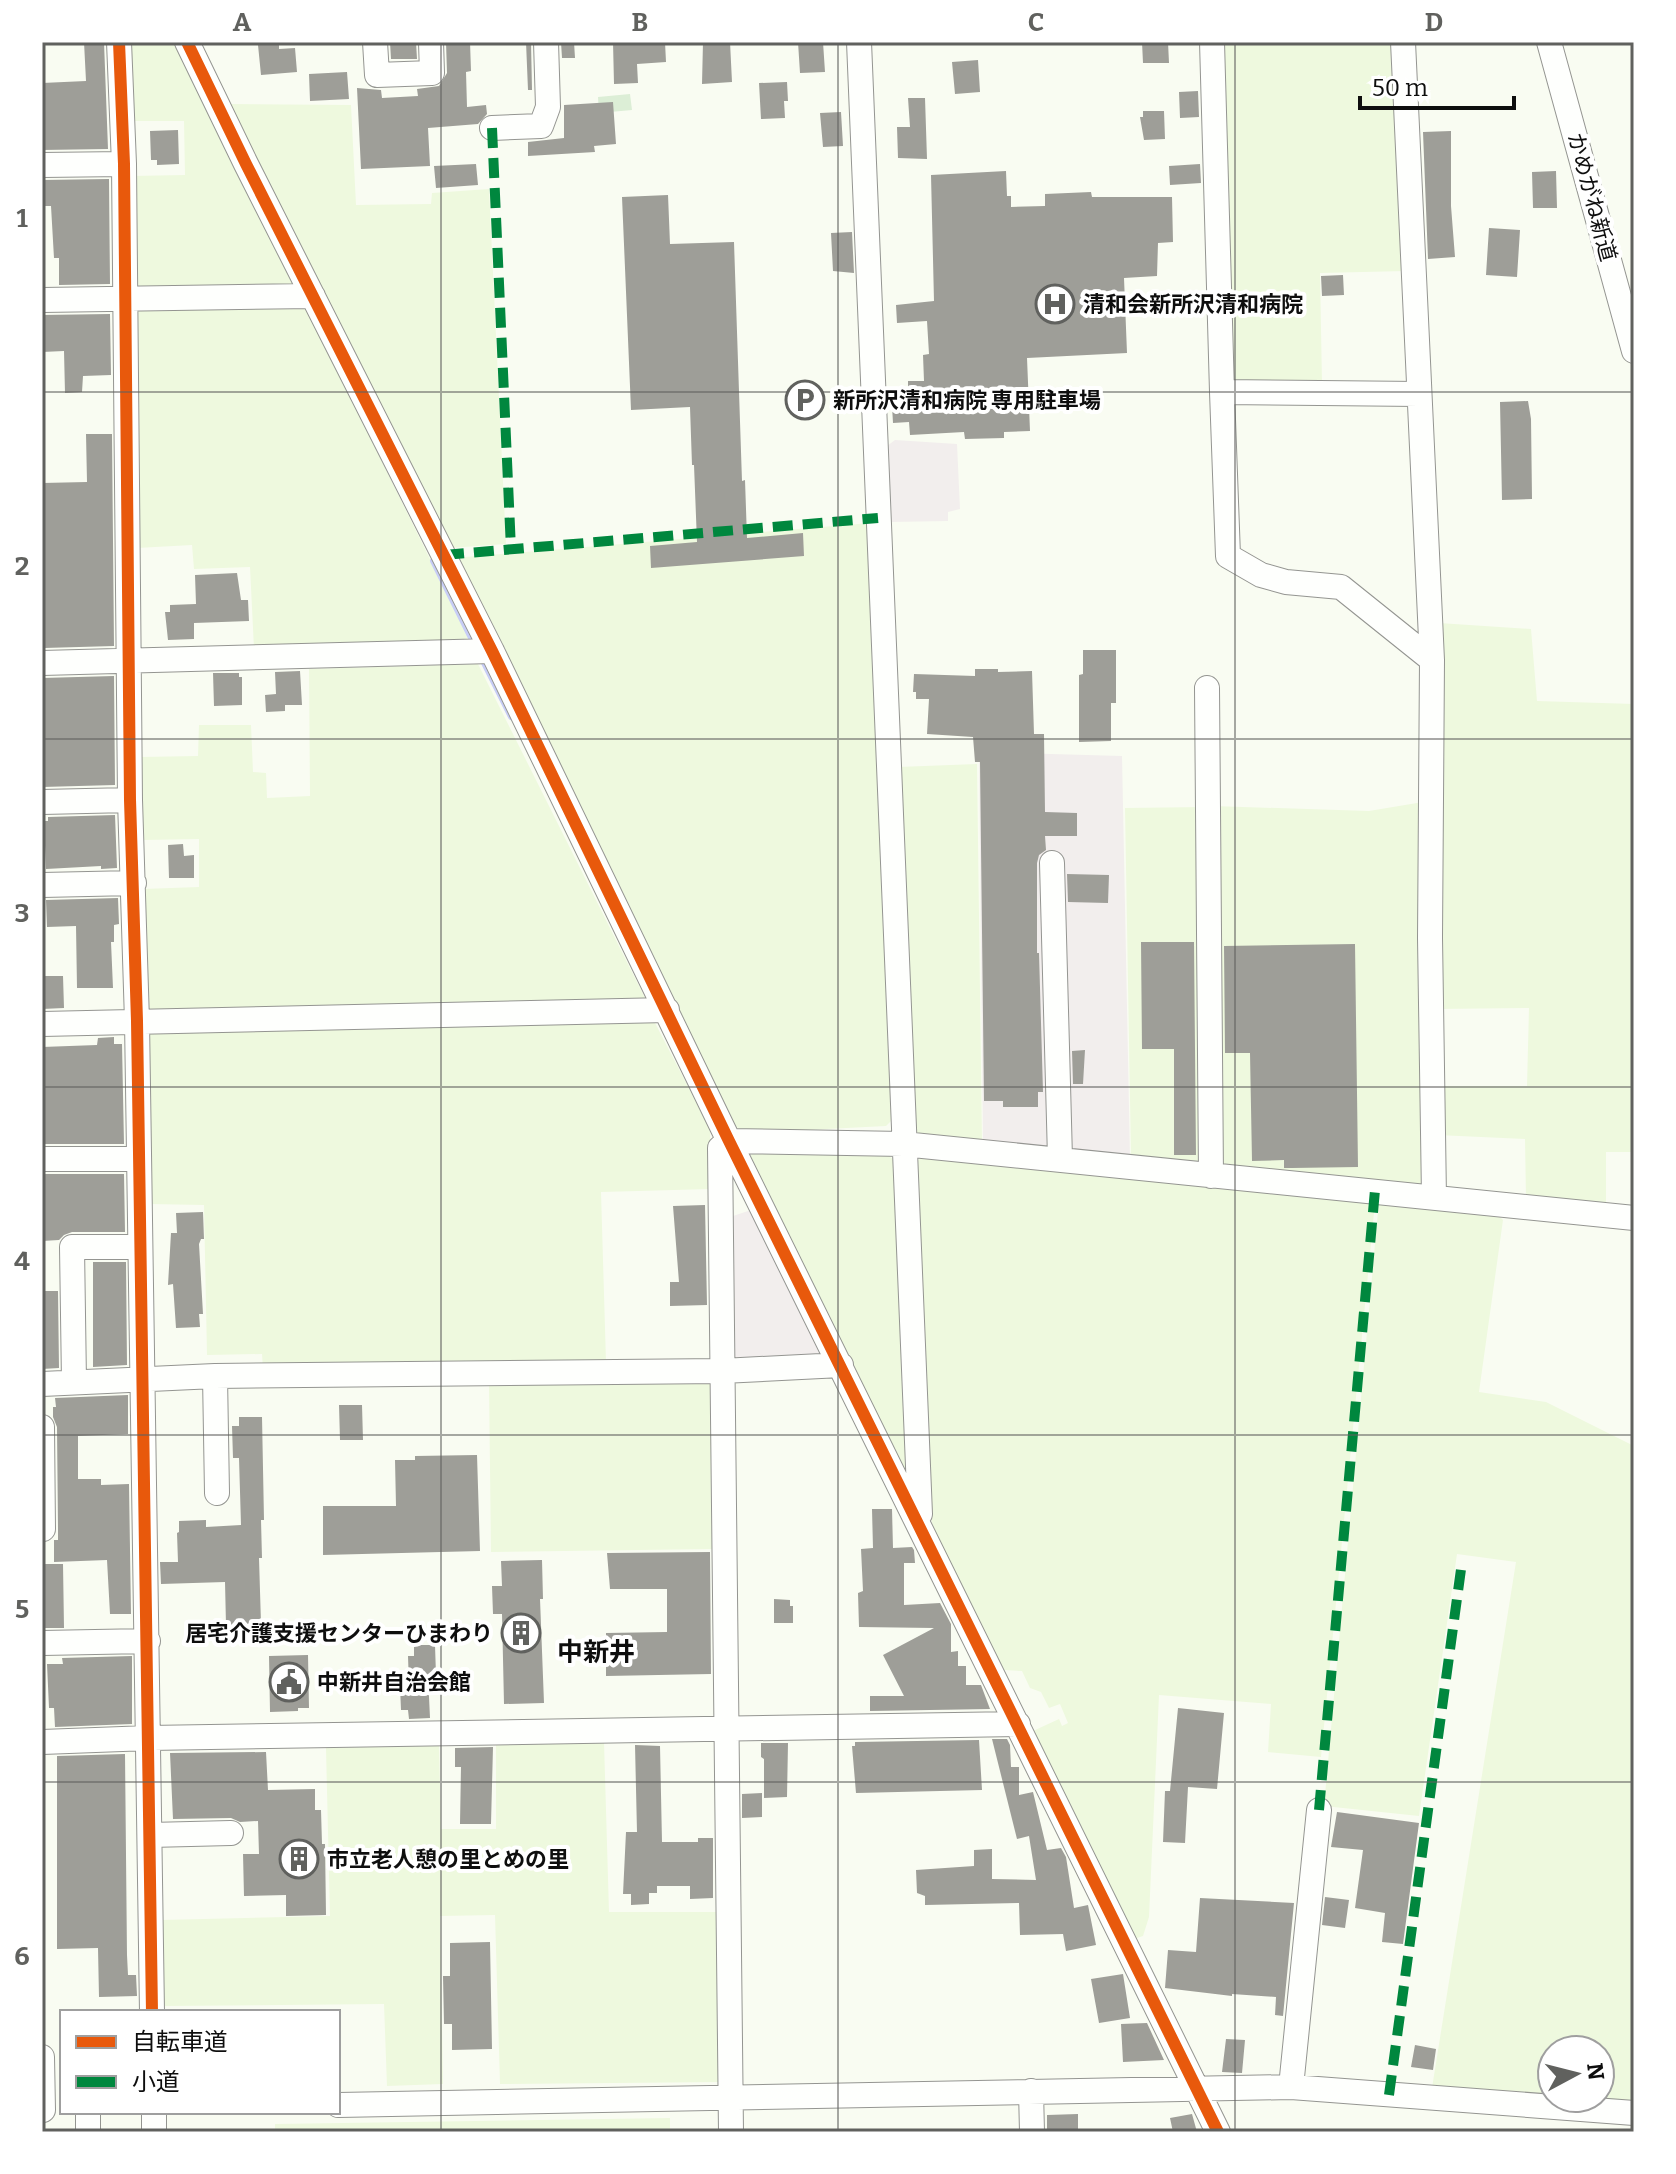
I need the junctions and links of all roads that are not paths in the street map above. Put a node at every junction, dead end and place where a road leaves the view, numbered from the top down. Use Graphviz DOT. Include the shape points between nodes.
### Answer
graph roads {
  1 [pos="119,42"];
  2 [pos="187,42"];
  3 [pos="375,42"];
  4 [pos="431,42"];
  5 [pos="546,42"];
  6 [pos="859,42"];
  7 [pos="1212,42"];
  8 [pos="1403,42"];
  9 [pos="1549,42"];
  10 [pos="492,128"];
  11 [pos="124,164"];
  12 [pos="42,165"];
  13 [pos="313,296"];
  14 [pos="42,300"];
  15 [pos="125,300"];
  16 [pos="1634,351"];
  17 [pos="1222,392"];
  18 [pos="1419,394"];
  19 [pos="492,651"];
  20 [pos="1432,660"];
  21 [pos="130,661"];
  22 [pos="42,663"];
  23 [pos="1207,688"];
  24 [pos="130,800"];
  25 [pos="42,802"];
  26 [pos="1052,863"];
  27 [pos="134,883"];
  28 [pos="42,885"];
  29 [pos="667,1010"];
  30 [pos="137,1021"];
  31 [pos="42,1024"];
  32 [pos="729,1141"];
  33 [pos="903,1144"];
  34 [pos="1060,1158"];
  35 [pos="42,1159"];
  36 [pos="138,1159"];
  37 [pos="1211,1176"];
  38 [pos="1434,1197"];
  39 [pos="1634,1218"];
  40 [pos="139,1247"];
  41 [pos="841,1365"];
  42 [pos="722,1371"];
  43 [pos="215,1376"];
  44 [pos="141,1380"];
  45 [pos="74,1382"];
  46 [pos="42,1384"];
  47 [pos="42,1427"];
  48 [pos="217,1493"];
  49 [pos="921,1526"];
  50 [pos="43,1529"];
  51 [pos="148,1641"];
  52 [pos="42,1643"];
  53 [pos="1018,1724"];
  54 [pos="726,1730"];
  55 [pos="149,1738"];
  56 [pos="42,1742"];
  57 [pos="1319,1810"];
  58 [pos="231,1833"];
  59 [pos="150,1835"];
  60 [pos="152,2010"];
  61 [pos="42,2057"];
  62 [pos="1197,2087"];
  63 [pos="1291,2087"];
  64 [pos="1031,2091"];
  65 [pos="730,2098"];
  66 [pos="340,2105"];
  67 [pos="49,2110"];
  68 [pos="1634,2113"];
  69 [pos="731,2132"];
  70 [pos="1032,2132"];
  71 [pos="1218,2132"];
  1 -- 11 [label="street"];
  2 -- 13 [label="street"];
  3 -- 4 [label="street" via="377,75 432,73"];
  5 -- 10 [label="street" via="548,107 541,126"];
  6 -- 33 [label="street"];
  7 -- 17 [label="street"];
  8 -- 18 [label="street"];
  9 -- 16 [label="street, かめがね新道"];
  11 -- 12 [label="street"];
  11 -- 15 [label="street"];
  13 -- 15 [label="street"];
  13 -- 19 [label="street"];
  14 -- 15 [label="street"];
  15 -- 21 [label="street"];
  17 -- 18 [label="street"];
  17 -- 20 [label="street" via="1228,556 1286,582 1341,587"];
  18 -- 20 [label="street"];
  19 -- 21 [label="street"];
  19 -- 29 [label="street"];
  20 -- 38 [label="street"];
  21 -- 22 [label="street"];
  21 -- 24 [label="street"];
  23 -- 37 [label="street"];
  24 -- 25 [label="street"];
  24 -- 27 [label="street"];
  26 -- 34 [label="street"];
  27 -- 28 [label="street"];
  27 -- 30 [label="street"];
  29 -- 30 [label="street"];
  29 -- 32 [label="street"];
  30 -- 31 [label="street"];
  30 -- 36 [label="street"];
  32 -- 33 [label="street"];
  32 -- 41 [label="street"];
  32 -- 42 [label="street" via="720,1148"];
  33 -- 34 [label="street"];
  33 -- 49 [label="street"];
  34 -- 37 [label="street"];
  35 -- 36 [label="street"];
  36 -- 40 [label="street"];
  37 -- 38 [label="street"];
  38 -- 39 [label="street"];
  40 -- 44 [label="street"];
  40 -- 45 [label="street" via="72,1247"];
  41 -- 42 [label="street"];
  41 -- 49 [label="street"];
  42 -- 43 [label="street"];
  42 -- 54 [label="street"];
  43 -- 44 [label="street"];
  43 -- 48 [label="street"];
  44 -- 45 [label="street"];
  44 -- 51 [label="street"];
  45 -- 46 [label="street"];
  47 -- 50 [label="street"];
  49 -- 53 [label="street"];
  51 -- 52 [label="street"];
  51 -- 55 [label="street"];
  53 -- 54 [label="street"];
  53 -- 62 [label="street"];
  54 -- 55 [label="street"];
  54 -- 65 [label="street"];
  55 -- 56 [label="street"];
  55 -- 59 [label="street"];
  57 -- 63 [label="street"];
  58 -- 59 [label="street"];
  59 -- 60 [label="street"];
  61 -- 67 [label="street"];
  62 -- 63 [label="street"];
  62 -- 64 [label="street"];
  62 -- 71 [label="street"];
  63 -- 68 [label="street"];
  64 -- 65 [label="street"];
  64 -- 70 [label="street"];
  65 -- 66 [label="street"];
  65 -- 69 [label="street"];
}
